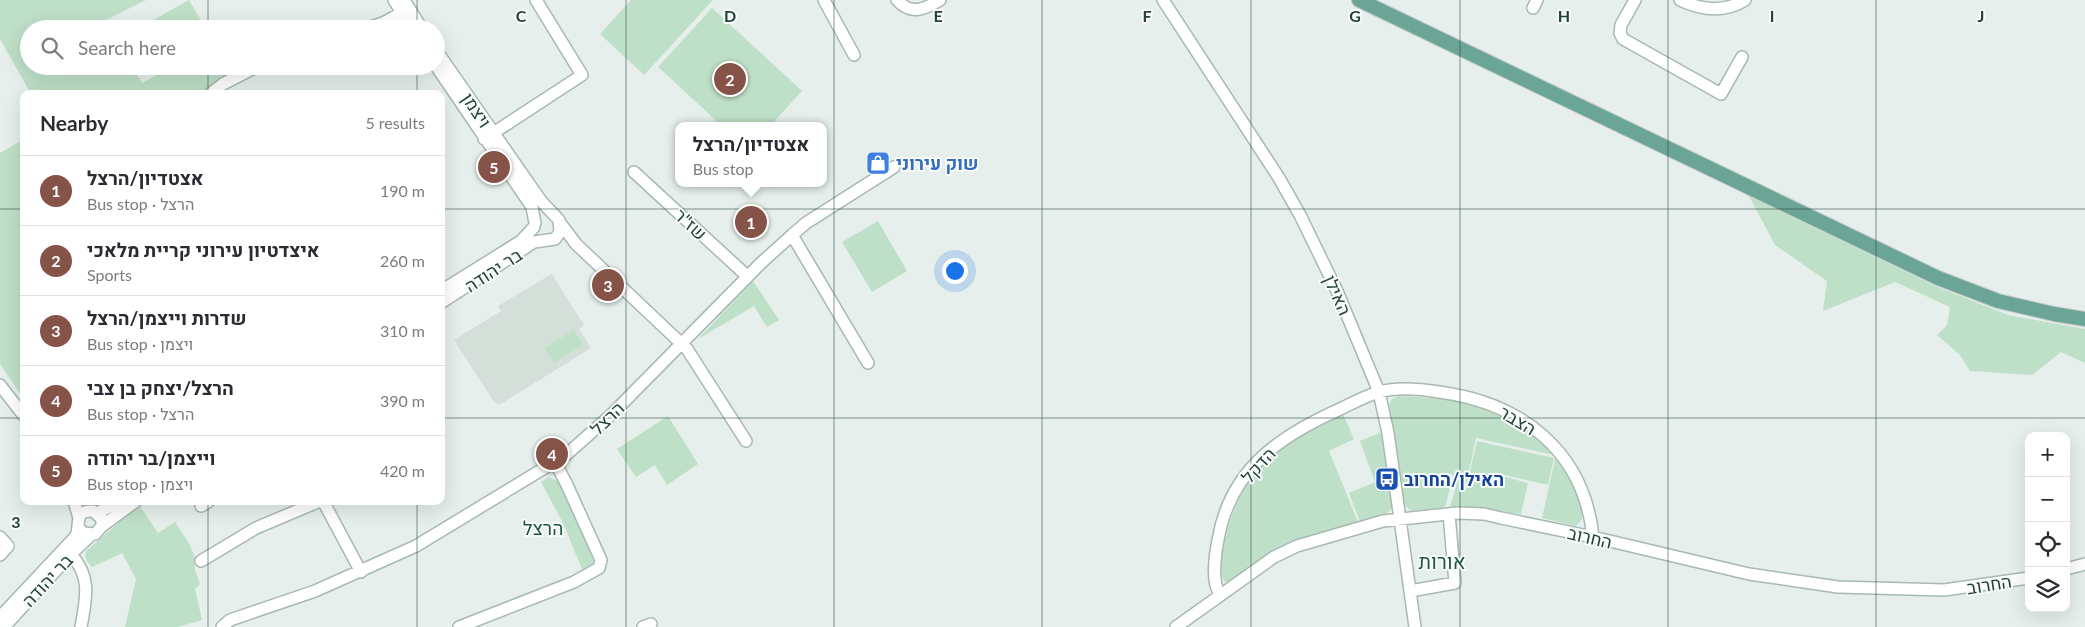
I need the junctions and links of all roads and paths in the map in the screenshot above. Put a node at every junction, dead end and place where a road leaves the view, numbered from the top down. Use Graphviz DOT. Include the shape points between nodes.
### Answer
graph roads {
  1 [pos="394,0"];
  2 [pos="536,0"];
  3 [pos="824,0"];
  4 [pos="940,0"];
  5 [pos="1163,0"];
  6 [pos="1359,0"];
  7 [pos="1635,0"];
  8 [pos="1680,0"];
  9 [pos="1745,0"];
  10 [pos="901,4"];
  11 [pos="405,8"];
  12 [pos="382,20"];
  13 [pos="409,20"];
  14 [pos="415,20"];
  15 [pos="854,55"];
  16 [pos="1742,57"];
  17 [pos="445,65"];
  18 [pos="240,75"];
  19 [pos="443,75"];
  20 [pos="215,90"];
  21 [pos="489,136"];
  22 [pos="894,167"];
  23 [pos="634,172"];
  24 [pos="557,219"];
  25 [pos="534,225"];
  26 [pos="792,235"];
  27 [pos="550,240"];
  28 [pos="582,249"];
  29 [pos="748,276"];
  30 [pos="445,288"];
  31 [pos="445,300"];
  32 [pos="2085,319"];
  33 [pos="683,344"];
  34 [pos="868,363"];
  35 [pos="0,385"];
  36 [pos="1379,392"];
  37 [pos="20,411"];
  38 [pos="746,442"];
  39 [pos="555,462"];
  40 [pos="76,505"];
  41 [pos="82,505"];
  42 [pos="110,505"];
  43 [pos="131,505"];
  44 [pos="311,505"];
  45 [pos="323,505"];
  46 [pos="93,512"];
  47 [pos="1449,514"];
  48 [pos="1400,518"];
  49 [pos="79,522"];
  50 [pos="102,526"];
  51 [pos="91,535"];
  52 [pos="0,536"];
  53 [pos="1593,537"];
  54 [pos="71,554"];
  55 [pos="0,555"];
  56 [pos="201,560"];
  57 [pos="2085,564"];
  58 [pos="2070,568"];
  59 [pos="361,572"];
  60 [pos="2025,579"];
  61 [pos="1410,591"];
  62 [pos="1220,595"];
  63 [pos="0,617"];
  64 [pos="4,627"];
  65 [pos="81,627"];
  66 [pos="222,627"];
  67 [pos="459,627"];
  68 [pos="1176,627"];
  69 [pos="1415,627"];
  1 -- 11 [label="street"];
  2 -- 21 [label="street" via="582,75"];
  3 -- 15 [label="street"];
  4 -- 10 [label="street" via="917,11"];
  5 -- 36 [label="street, האילן" via="1300,215"];
  6 -- 32 [label="main road" via="1938,278 1998,301"];
  7 -- 16 [label="street" via="1621,25 1622,38 1721,94"];
  8 -- 9 [label="street" via="1710,8 1729,7"];
  11 -- 12 [label="street"];
  11 -- 13 [label="street"];
  11 -- 14 [label="street"];
  17 -- 21 [label="street, ויצמן"];
  18 -- 20 [label="street"];
  19 -- 21 [label="street, ויצמן"];
  21 -- 24 [label="street, ויצמן"];
  21 -- 25 [label="street, ויצמן" via="532,207"];
  22 -- 26 [label="street, הרצל"];
  23 -- 29 [label="street, שז\"ר"];
  24 -- 25 [label="street" via="547,214"];
  24 -- 27 [label="street" via="560,232"];
  24 -- 28 [label="street, ויצמן"];
  25 -- 27 [label="street" via="537,236"];
  25 -- 30 [label="street, בר יהודה" via="521,241"];
  26 -- 29 [label="street, הרצל"];
  26 -- 34 [label="street"];
  27 -- 28 [label="street, ויצמן" via="564,240"];
  27 -- 31 [label="street, בר יהודה" via="534,242"];
  28 -- 33 [label="street, ויצמן"];
  29 -- 33 [label="street, הרצל"];
  33 -- 38 [label="street, ויצמן"];
  33 -- 39 [label="street, הרצל" via="584,440"];
  35 -- 37 [label="street"];
  36 -- 48 [label="street, האילן"];
  36 -- 53 [label="street, הצבר" via="1420,390 1460,395 1521,419 1555,446 1576,476 1588,506"];
  36 -- 62 [label="street, הדקל" via="1299,429 1272,447 1249,469 1222,520 1215,578"];
  39 -- 59 [label="street, הרצל" via="416,546"];
  39 -- 67 [label="street" via="601,560 599,568 574,582"];
  40 -- 49 [label="street"];
  41 -- 46 [label="street"];
  42 -- 46 [label="street"];
  43 -- 50 [label="street"];
  44 -- 56 [label="street" via="256,528"];
  45 -- 59 [label="street"];
  46 -- 49 [label="street" via="83,513"];
  46 -- 50 [label="street" via="102,519"];
  47 -- 48 [label="street, החרוב"];
  47 -- 53 [label="street, החרוב" via="1484,514"];
  47 -- 61 [label="street" via="1455,584"];
  48 -- 61 [label="street, האילן"];
  48 -- 62 [label="street, החרוב" via="1297,546 1274,557"];
  49 -- 51 [label="street" via="83,533"];
  49 -- 63 [label="street, בר יהודה" via="73,540"];
  50 -- 51 [label="street"];
  51 -- 54 [label="street, בר יהודה"];
  52 -- 55 [label="street" via="8,546"];
  53 -- 60 [label="street, החרוב" via="1749,574 1838,587 1944,590"];
  54 -- 64 [label="street, בר יהודה"];
  54 -- 65 [label="street" via="87,584"];
  57 -- 58 [label="street"];
  59 -- 66 [label="street, הרצל" via="230,620"];
  61 -- 69 [label="street, האילן"];
  62 -- 68 [label="street, החרוב"];
}
